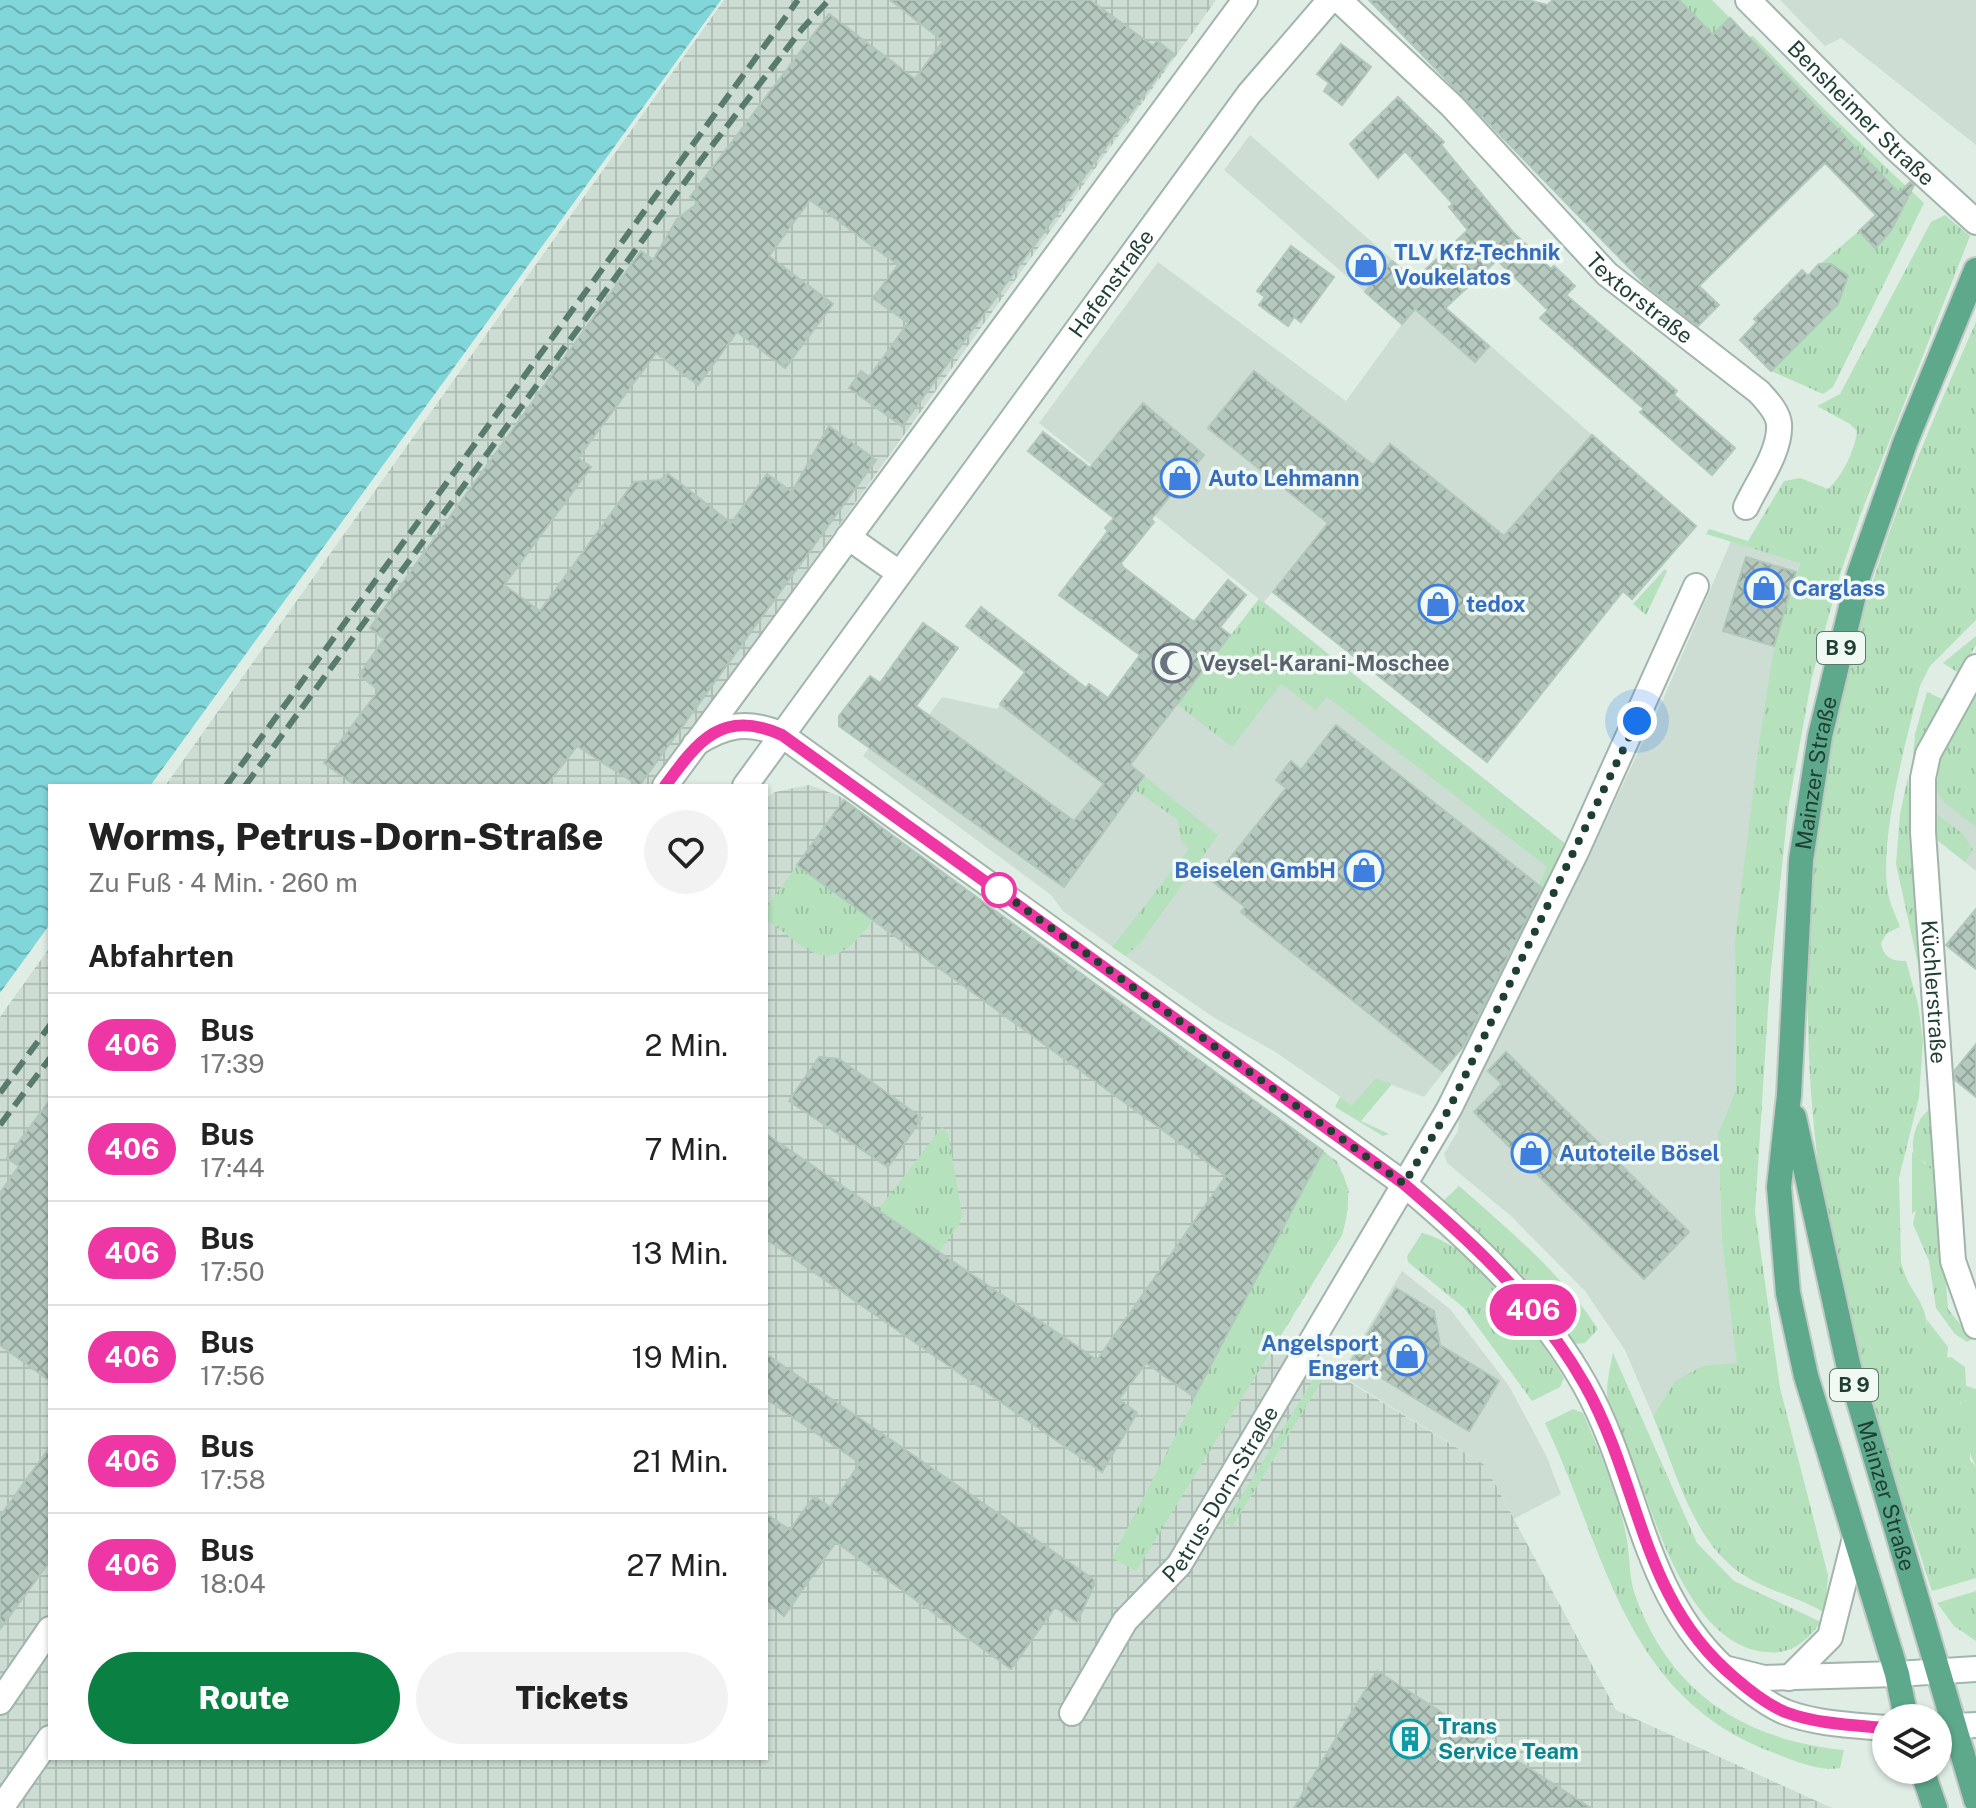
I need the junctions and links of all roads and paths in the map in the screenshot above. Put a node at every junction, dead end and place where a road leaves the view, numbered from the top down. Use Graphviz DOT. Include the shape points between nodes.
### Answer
graph roads {
  1 [pos="1245,0"];
  2 [pos="1330,0"];
  3 [pos="1339,0"];
  4 [pos="1748,0"];
  5 [pos="1976,222"];
  6 [pos="1973,276"];
  7 [pos="1746,507"];
  8 [pos="848,537"];
  9 [pos="899,573"];
  10 [pos="1696,586"];
  11 [pos="1976,667"];
  12 [pos="782,735"];
  13 [pos="695,744"];
  14 [pos="666,784"];
  15 [pos="746,784"];
  16 [pos="1789,1095"];
  17 [pos="1404,1184"];
  18 [pos="1976,1326"];
  19 [pos="1855,1538"];
  20 [pos="48,1632"];
  21 [pos="1721,1667"];
  22 [pos="1940,1669"];
  23 [pos="1976,1669"];
  24 [pos="1897,1674"];
  25 [pos="1789,1678"];
  26 [pos="0,1702"];
  27 [pos="1903,1704"];
  28 [pos="1072,1713"];
  29 [pos="1956,1726"];
  30 [pos="1872,1727"];
  31 [pos="48,1741"];
  32 [pos="1927,1784"];
  33 [pos="1976,1800"];
  34 [pos="1,1808"];
  35 [pos="1935,1808"];
  1 -- 8 [label="street"];
  2 -- 9 [label="street, Hafenstraße" via="1249,94"];
  3 -- 7 [label="street, Textorstraße" via="1452,106 1597,265 1759,392 1772,408 1779,422 1776,443"];
  4 -- 5 [label="street, Bensheimer Straße"];
  6 -- 16 [label="main road, Mainzer Straße / B 9" via="1859,574 1820,736 1801,860"];
  8 -- 9 [label="street"];
  8 -- 13 [label="street"];
  9 -- 12 [label="street, Hafenstraße"];
  10 -- 17 [label="street, Petrus-Dorn-Straße" via="1576,852 1449,1109"];
  11 -- 18 [label="street, Küchlerstraße" via="1928,754 1923,818 1953,1261"];
  12 -- 13 [label="street" via="740,724"];
  12 -- 15 [label="street, Hafenstraße"];
  12 -- 17 [label="street"];
  13 -- 14 [label="street"];
  16 -- 19 [label="main road, Mainzer Straße / B 9" via="1779,1187 1788,1293 1806,1376"];
  16 -- 22 [label="main road, Mainzer Straße / B 9" via="1839,1329"];
  17 -- 21 [label="street" via="1512,1284 1569,1360 1601,1419 1667,1597"];
  17 -- 28 [label="street, Petrus-Dorn-Straße" via="1179,1565 1125,1621"];
  19 -- 24 [label="main road, Mainzer Straße / B 9"];
  19 -- 25 [label="street" via="1830,1637"];
  20 -- 26 [label="street"];
  21 -- 25 [label="street"];
  21 -- 30 [label="street" via="1785,1712"];
  22 -- 23 [label="street"];
  22 -- 24 [label="street"];
  22 -- 29 [label="main road, Mainzer Straße / B 9"];
  24 -- 25 [label="street"];
  24 -- 27 [label="main road, Mainzer Straße / B 9"];
  29 -- 33 [label="main road, Mainzer Straße / B 9"];
  31 -- 34 [label="street"];
  32 -- 35 [label="main road"];
}
